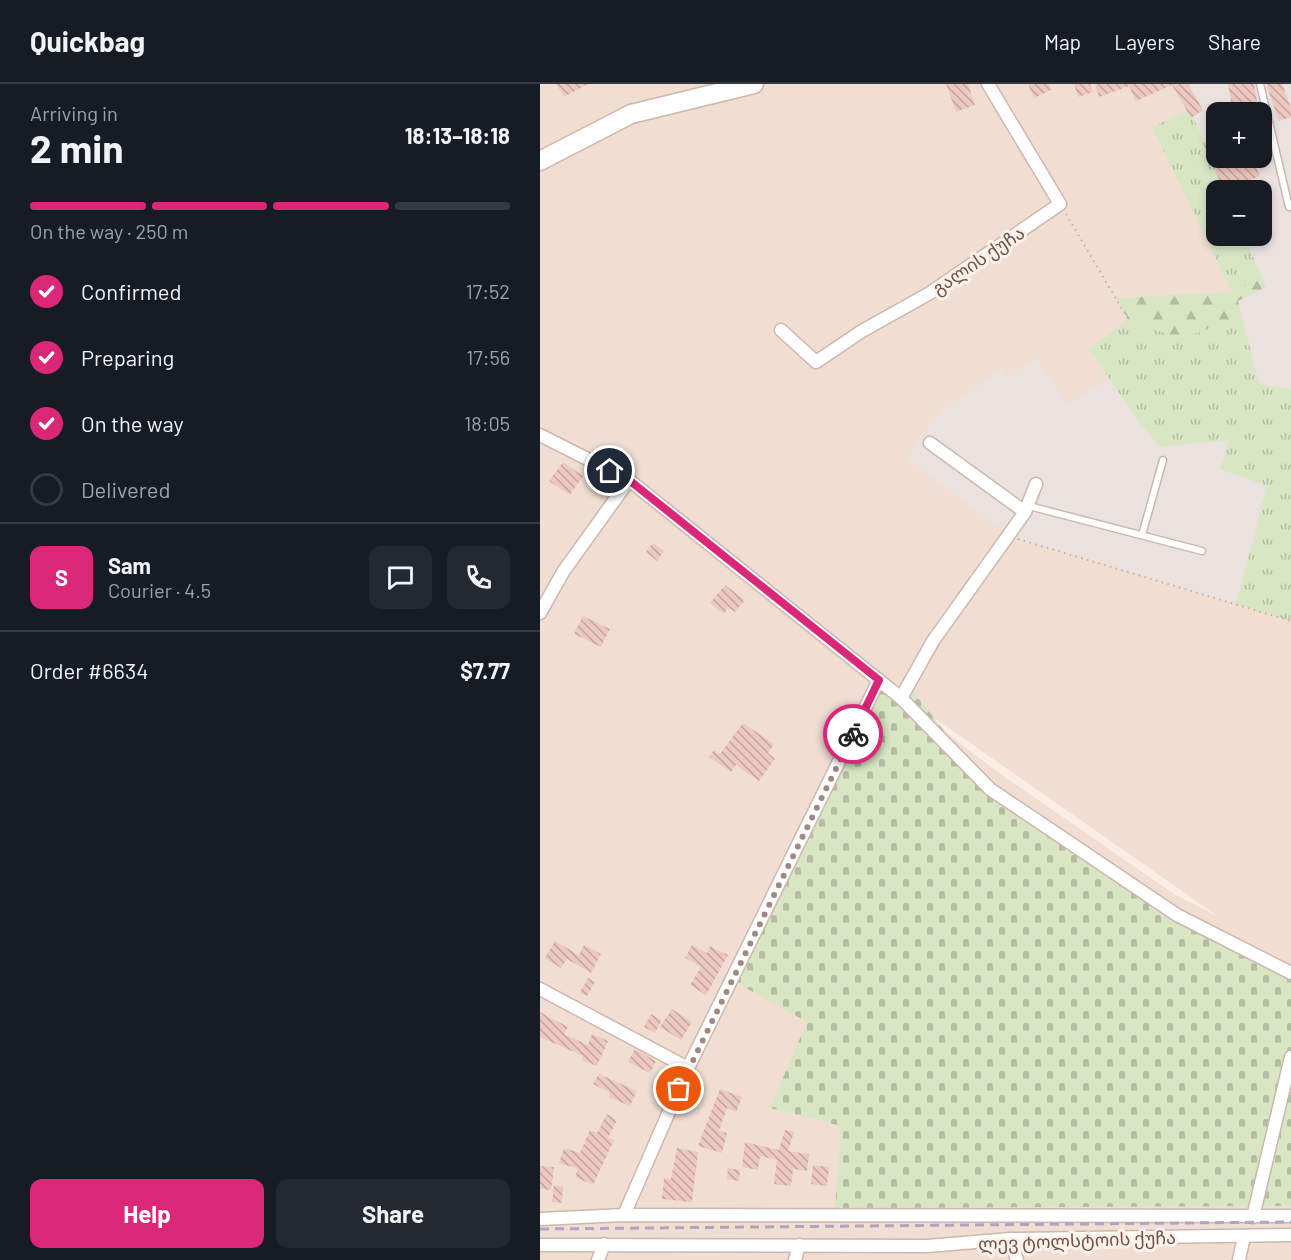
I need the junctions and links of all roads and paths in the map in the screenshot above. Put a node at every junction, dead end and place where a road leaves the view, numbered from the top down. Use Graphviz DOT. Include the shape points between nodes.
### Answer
graph roads {
  1 [pos="754,84"];
  2 [pos="988,84"];
  3 [pos="1260,84"];
  4 [pos="540,161"];
  5 [pos="1060,204"];
  6 [pos="1288,207"];
  7 [pos="1128,319"];
  8 [pos="781,330"];
  9 [pos="540,435"];
  10 [pos="930,443"];
  11 [pos="1163,460"];
  12 [pos="629,480"];
  13 [pos="1036,484"];
  14 [pos="1027,509"];
  15 [pos="1010,536"];
  16 [pos="1142,536"];
  17 [pos="1202,551"];
  18 [pos="540,613"];
  19 [pos="1291,621"];
  20 [pos="879,680"];
  21 [pos="901,698"];
  22 [pos="1291,973"];
  23 [pos="540,989"];
  24 [pos="1291,1057"];
  25 [pos="688,1068"];
  26 [pos="624,1215"];
  27 [pos="1291,1216"];
  28 [pos="1253,1217"];
  29 [pos="540,1219"];
  30 [pos="1291,1235"];
  31 [pos="1244,1236"];
  32 [pos="1010,1239"];
  33 [pos="604,1244"];
  34 [pos="540,1245"];
  35 [pos="799,1245"];
  36 [pos="928,1246"];
  37 [pos="598,1260"];
  38 [pos="795,1260"];
  39 [pos="925,1260"];
  40 [pos="1017,1260"];
  41 [pos="1239,1260"];
  1 -- 4 [label="main road" via="632,114"];
  2 -- 5 [label="street"];
  3 -- 6 [label="lane"];
  5 -- 7 [label="path"];
  5 -- 8 [label="street, გალის ქუჩა" via="930,293 816,362"];
  9 -- 12 [label="street"];
  10 -- 14 [label="street"];
  11 -- 16 [label="lane"];
  12 -- 18 [label="street" via="563,572"];
  12 -- 20 [label="street"];
  13 -- 14 [label="street"];
  14 -- 15 [label="street"];
  14 -- 16 [label="lane"];
  15 -- 19 [label="path"];
  15 -- 21 [label="street" via="933,641"];
  16 -- 17 [label="lane"];
  20 -- 21 [label="street"];
  20 -- 25 [label="street"];
  21 -- 22 [label="street" via="990,789 1177,915"];
  23 -- 25 [label="street"];
  24 -- 28 [label="street"];
  25 -- 26 [label="street"];
  26 -- 28 [label="street, ლევ ტოლსტოის ქუჩა"];
  26 -- 29 [label="street, ლევ ტოლსტოის ქუჩა"];
  27 -- 28 [label="street, ლევ ტოლსტოის ქუჩა"];
  30 -- 31 [label="street, ლევ ტოლსტოის ქუჩა"];
  31 -- 32 [label="street, ლევ ტოლსტოის ქუჩა"];
  31 -- 41 [label="street"];
  32 -- 36 [label="street, ლევ ტოლსტოის ქუჩა"];
  32 -- 40 [label="street"];
  33 -- 34 [label="street, ლევ ტოლსტოის ქუჩა"];
  33 -- 35 [label="street, ლევ ტოლსტოის ქუჩა"];
  33 -- 37 [label="street"];
  35 -- 36 [label="street, ლევ ტოლსტოის ქუჩა"];
  35 -- 38 [label="street"];
  36 -- 39 [label="street"];
}
